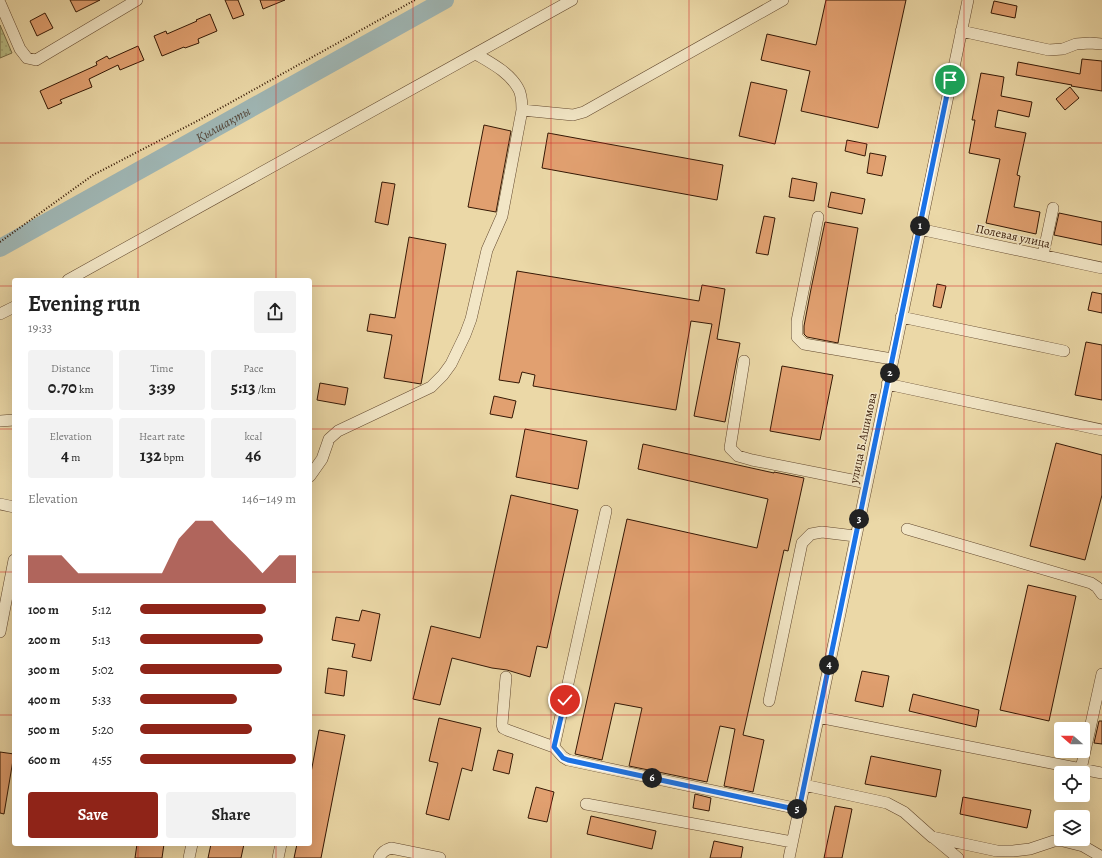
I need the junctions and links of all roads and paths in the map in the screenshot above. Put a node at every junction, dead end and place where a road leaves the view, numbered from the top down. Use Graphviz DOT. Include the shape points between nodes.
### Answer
graph roads {
  1 [pos="137,0"];
  2 [pos="415,0"];
  3 [pos="572,0"];
  4 [pos="783,0"];
  5 [pos="968,0"];
  6 [pos="0,3"];
  7 [pos="961,31"];
  8 [pos="1102,44"];
  9 [pos="476,54"];
  10 [pos="522,110"];
  11 [pos="1053,208"];
  12 [pos="818,217"];
  13 [pos="919,229"];
  14 [pos="0,242"];
  15 [pos="1043,255"];
  16 [pos="1102,268"];
  17 [pos="72,278"];
  18 [pos="12,308"];
  19 [pos="0,314"];
  20 [pos="901,316"];
  21 [pos="1064,351"];
  22 [pos="892,359"];
  23 [pos="744,362"];
  24 [pos="887,384"];
  25 [pos="12,420"];
  26 [pos="0,421"];
  27 [pos="1102,430"];
  28 [pos="312,474"];
  29 [pos="866,483"];
  30 [pos="0,504"];
  31 [pos="12,507"];
  32 [pos="606,511"];
  33 [pos="908,529"];
  34 [pos="856,536"];
  35 [pos="12,580"];
  36 [pos="1102,594"];
  37 [pos="0,632"];
  38 [pos="1102,674"];
  39 [pos="506,677"];
  40 [pos="769,701"];
  41 [pos="818,717"];
  42 [pos="554,747"];
  43 [pos="1066,766"];
  44 [pos="1082,766"];
  45 [pos="1090,771"];
  46 [pos="1102,773"];
  47 [pos="804,785"];
  48 [pos="586,804"];
  49 [pos="799,810"];
  50 [pos="932,837"];
  51 [pos="792,842"];
  52 [pos="192,846"];
  53 [pos="281,846"];
  54 [pos="382,854"];
  55 [pos="1102,857"];
  56 [pos="189,858"];
  57 [pos="278,858"];
  58 [pos="440,858"];
  59 [pos="788,858"];
  60 [pos="958,858"];
  1 -- 6 [label="street" via="36,60 27,58 20,50"];
  2 -- 14 [label="path" via="201,119 93,175"];
  3 -- 9 [label="street"];
  4 -- 10 [label="street" via="584,112 573,115"];
  5 -- 7 [label="street, улица Б.Ашимова"];
  7 -- 8 [label="street" via="1049,50 1063,49 1076,44"];
  7 -- 13 [label="street, улица Б.Ашимова"];
  9 -- 10 [label="street" via="506,73 516,84"];
  9 -- 17 [label="street"];
  10 -- 28 [label="street" via="502,216 487,250 471,319 452,364 430,387 333,435 326,443 320,464"];
  11 -- 15 [label="street"];
  12 -- 22 [label="street" via="797,321 797,337 804,344"];
  13 -- 15 [label="street, Полевая улица"];
  13 -- 20 [label="street, улица Б.Ашимова"];
  15 -- 16 [label="street, Полевая улица"];
  18 -- 19 [label="street"];
  20 -- 21 [label="street"];
  20 -- 22 [label="street, улица Б.Ашимова"];
  22 -- 24 [label="street, улица Б.Ашимова"];
  23 -- 29 [label="street" via="730,448 738,456"];
  24 -- 27 [label="street"];
  24 -- 29 [label="street, улица Б.Ашимова"];
  25 -- 26 [label="street"];
  29 -- 34 [label="street, улица Б.Ашимова"];
  30 -- 31 [label="street"];
  32 -- 42 [label="street"];
  33 -- 36 [label="street" via="1091,583"];
  34 -- 40 [label="street" via="822,532 811,534 802,543"];
  34 -- 41 [label="street, улица Б.Ашимова"];
  35 -- 37 [label="street"];
  38 -- 44 [label="street"];
  39 -- 42 [label="street" via="503,728"];
  41 -- 43 [label="street"];
  41 -- 47 [label="street, улица Б.Ашимова"];
  42 -- 49 [label="street" via="568,760"];
  45 -- 46 [label="street"];
  47 -- 49 [label="street, улица Б.Ашимова"];
  47 -- 50 [label="street" via="887,803 904,812"];
  48 -- 51 [label="street"];
  49 -- 51 [label="street, улица Б.Ашимова"];
  50 -- 55 [label="street" via="997,851 1030,849 1054,841 1063,841 1083,846"];
  50 -- 60 [label="street"];
  51 -- 59 [label="street, улица Б.Ашимова"];
  52 -- 56 [label="street"];
  53 -- 57 [label="street"];
  54 -- 58 [label="street" via="391,848 397,848"];
}
